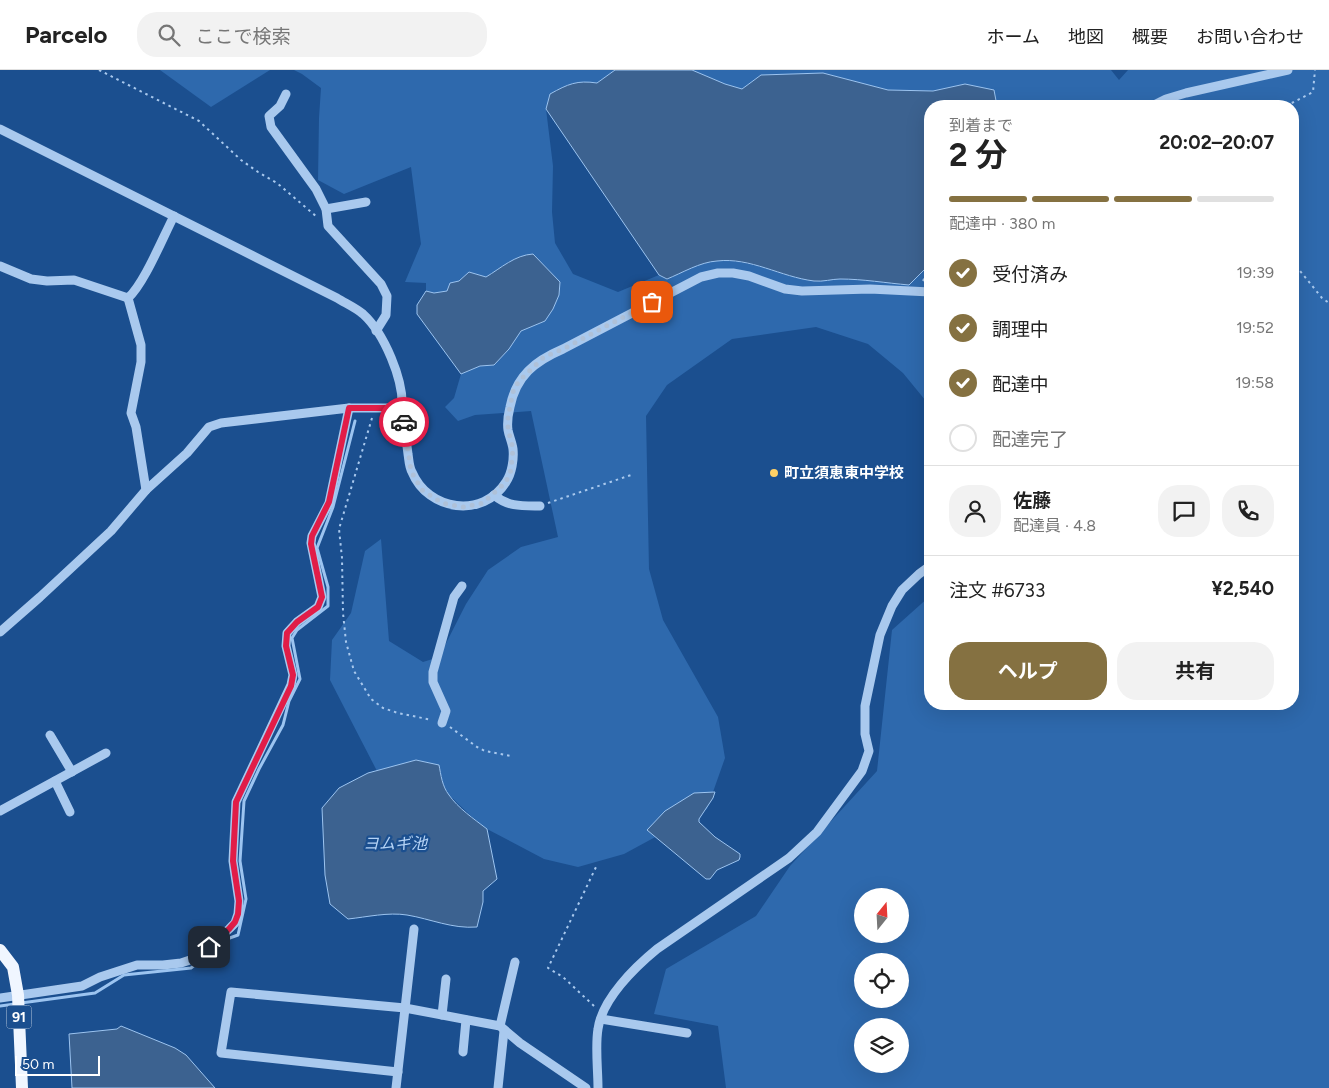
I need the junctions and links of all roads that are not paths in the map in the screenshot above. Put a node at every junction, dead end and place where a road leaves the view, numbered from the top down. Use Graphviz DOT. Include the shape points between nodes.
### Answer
graph roads {
  1 [pos="1288,70"];
  2 [pos="286,94"];
  3 [pos="1164,100"];
  4 [pos="0,129"];
  5 [pos="366,202"];
  6 [pos="326,209"];
  7 [pos="174,216"];
  8 [pos="0,266"];
  9 [pos="924,291"];
  10 [pos="128,298"];
  11 [pos="376,330"];
  12 [pos="349,408"];
  13 [pos="402,408"];
  14 [pos="146,490"];
  15 [pos="494,495"];
  16 [pos="540,506"];
  17 [pos="924,570"];
  18 [pos="462,586"];
  19 [pos="0,632"];
  20 [pos="442,723"];
  21 [pos="50,735"];
  22 [pos="106,753"];
  23 [pos="72,772"];
  24 [pos="55,781"];
  25 [pos="0,811"];
  26 [pos="70,812"];
  27 [pos="414,929"];
  28 [pos="0,950"];
  29 [pos="515,962"];
  30 [pos="446,979"];
  31 [pos="18,995"];
  32 [pos="0,998"];
  33 [pos="405,1008"];
  34 [pos="442,1015"];
  35 [pos="602,1017"];
  36 [pos="466,1020"];
  37 [pos="502,1028"];
  38 [pos="687,1033"];
  39 [pos="462,1052"];
  40 [pos="398,1072"];
  41 [pos="22,1088"];
  42 [pos="396,1088"];
  43 [pos="498,1088"];
  44 [pos="586,1088"];
  45 [pos="598,1088"];
  1 -- 3 [label="street"];
  2 -- 6 [label="street" via="280,106 269,116 271,127 316,189"];
  4 -- 7 [label="street"];
  5 -- 6 [label="street"];
  6 -- 11 [label="street" via="328,226 381,284 387,296 386,315"];
  7 -- 10 [label="street" via="145,274"];
  7 -- 11 [label="street" via="337,298 363,314"];
  8 -- 10 [label="street" via="31,278 74,280"];
  9 -- 15 [label="street" via="802,291 784,289 732,273 701,277 544,357 532,368 514,388 508,416 512,466 506,482"];
  10 -- 14 [label="street" via="141,345 131,413"];
  11 -- 13 [label="street" via="392,359 403,399"];
  12 -- 13 [label="street"];
  12 -- 14 [label="street" via="221,422 209,427 187,453"];
  12 -- 31 [label="street" via="331,494 312,536 322,597 318,607 287,633 286,646 293,675 291,686 236,802 233,861 239,901 235,922 199,957 181,963 137,965 82,986"];
  13 -- 15 [label="street" via="411,471 422,490 442,503 463,507 483,503"];
  14 -- 19 [label="street" via="111,530"];
  15 -- 16 [label="street" via="508,504"];
  17 -- 35 [label="street" via="902,590 880,635 865,706 868,751 862,771 816,832 789,858 639,963 614,994"];
  18 -- 20 [label="street" via="454,597 433,672 433,682 446,711"];
  21 -- 23 [label="street"];
  22 -- 23 [label="street"];
  23 -- 24 [label="street"];
  24 -- 25 [label="street"];
  24 -- 26 [label="street"];
  27 -- 33 [label="street"];
  28 -- 31 [label="main road, 91" via="13,967"];
  29 -- 37 [label="street"];
  30 -- 34 [label="street"];
  31 -- 32 [label="street"];
  31 -- 41 [label="main road, 91"];
  33 -- 34 [label="street"];
  33 -- 40 [label="street"];
  33 -- 40 [label="street" via="231,992 221,1053"];
  34 -- 36 [label="street"];
  35 -- 38 [label="street"];
  35 -- 45 [label="street" via="598,1029"];
  36 -- 37 [label="street"];
  36 -- 39 [label="street"];
  37 -- 43 [label="street"];
  37 -- 44 [label="street"];
  40 -- 42 [label="street"];
}
